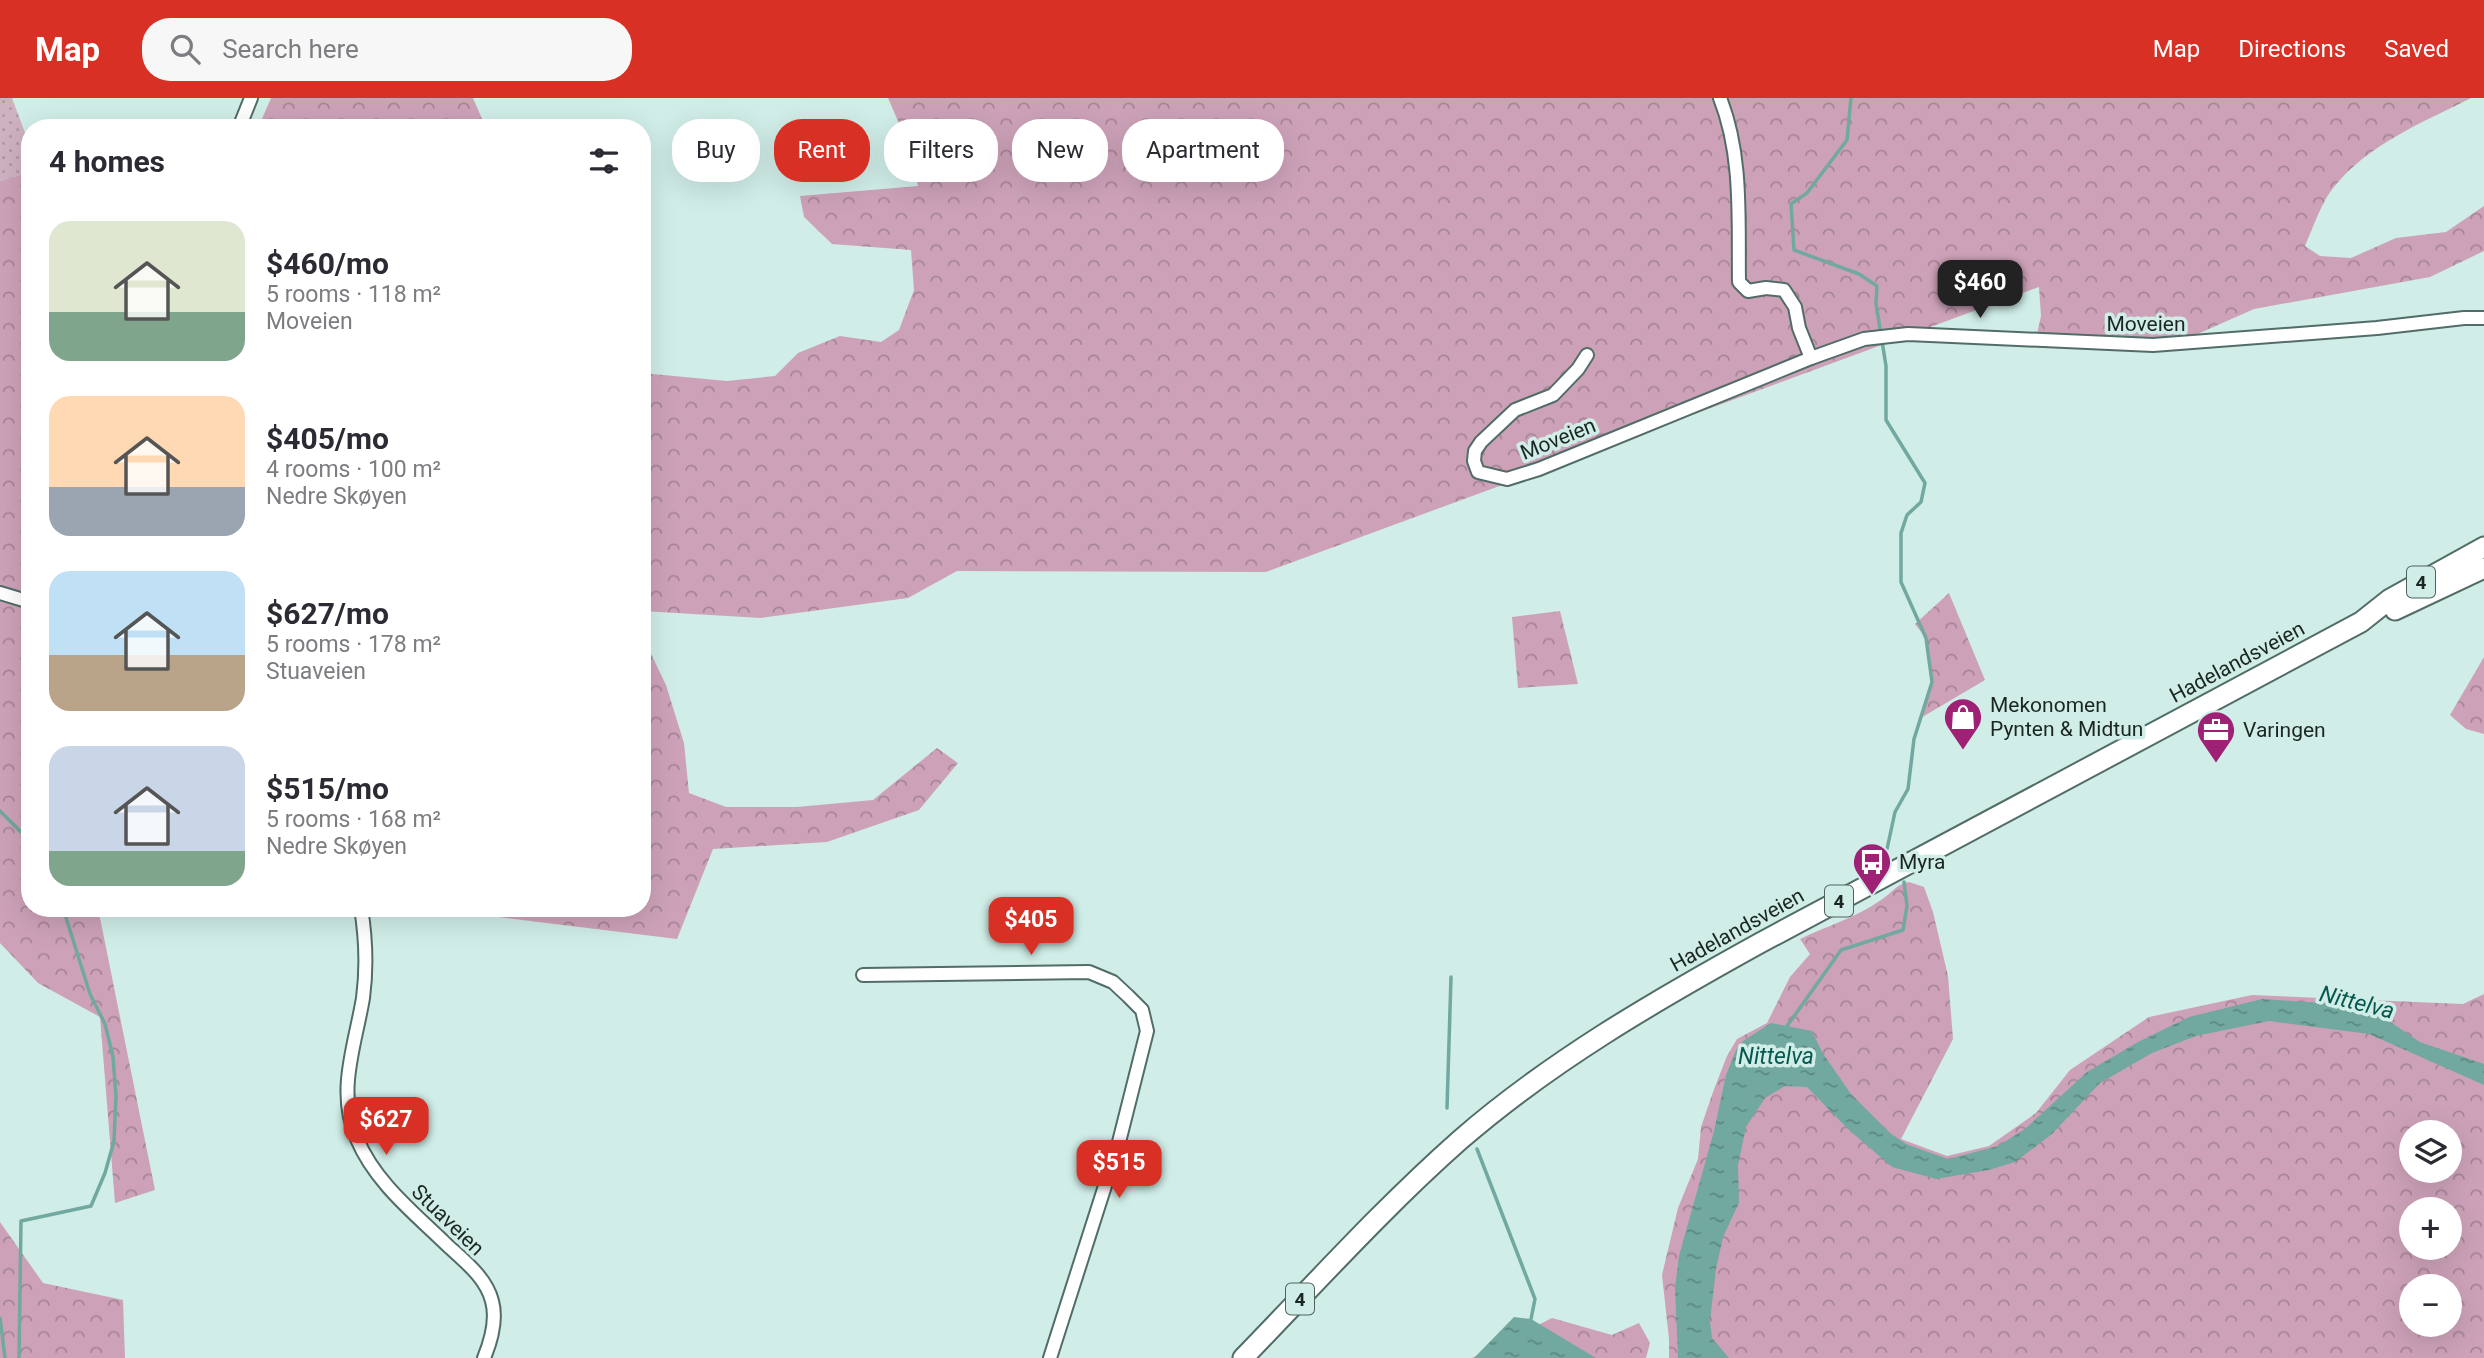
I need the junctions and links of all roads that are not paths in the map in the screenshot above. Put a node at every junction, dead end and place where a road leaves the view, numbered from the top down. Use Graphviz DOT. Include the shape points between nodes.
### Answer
graph roads {
  1 [pos="251,98"];
  2 [pos="1720,98"];
  3 [pos="243,119"];
  4 [pos="2484,318"];
  5 [pos="1587,355"];
  6 [pos="1811,358"];
  7 [pos="2484,547"];
  8 [pos="2484,568"];
  9 [pos="0,593"];
  10 [pos="21,599"];
  11 [pos="2361,622"];
  12 [pos="362,917"];
  13 [pos="863,975"];
  14 [pos="484,1358"];
  15 [pos="1050,1358"];
  16 [pos="1243,1358"];
  1 -- 3 [label="street"];
  2 -- 6 [label="street" via="1728,117 1739,189 1739,282 1748,291 1784,290 1795,307"];
  4 -- 6 [label="street, Moveien" via="2153,345 1908,334 1864,339"];
  5 -- 6 [label="street, Moveien" via="1553,395 1515,410 1481,442 1474,461 1478,472 1507,479 1539,469"];
  7 -- 11 [label="highway, Hadelandsveien / 4" via="2390,600"];
  8 -- 11 [label="highway, Hadelandsveien / 4"];
  9 -- 10 [label="street"];
  11 -- 16 [label="highway, Hadelandsveien / 4" via="1741,954 1597,1037 1460,1140"];
  12 -- 14 [label="street, Stuaveien" via="366,964 349,1065 348,1114 378,1174 487,1288 494,1315"];
  13 -- 15 [label="street" via="1089,972 1113,982 1142,1010 1147,1031 1126,1115"];
}
